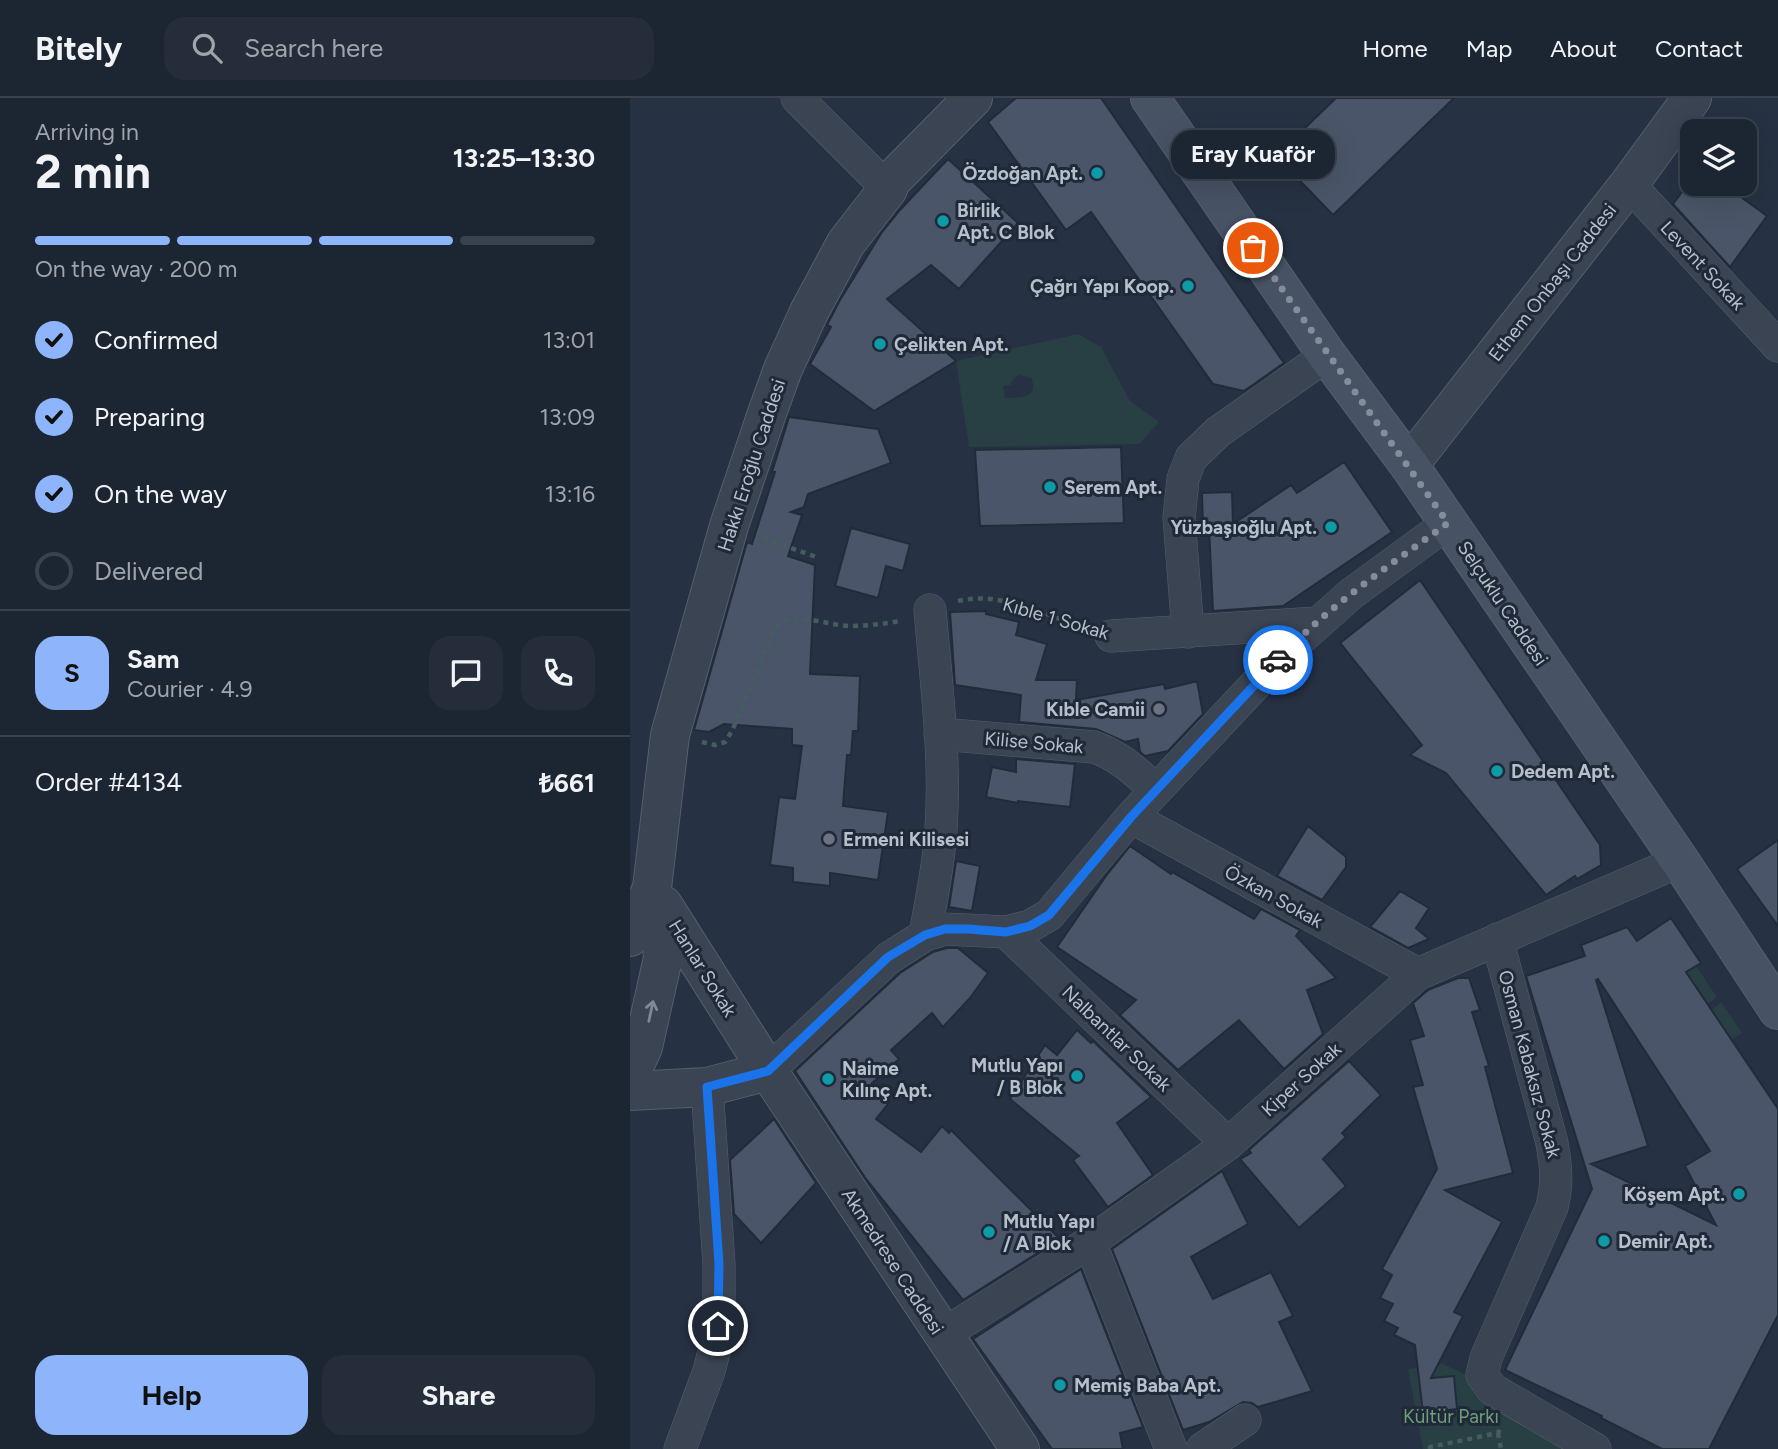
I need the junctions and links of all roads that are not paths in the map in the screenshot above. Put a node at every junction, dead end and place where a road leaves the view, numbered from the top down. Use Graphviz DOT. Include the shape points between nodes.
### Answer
graph roads {
  1 [pos="797,98"];
  2 [pos="973,98"];
  3 [pos="1150,98"];
  4 [pos="1684,102"];
  5 [pos="1629,184"];
  6 [pos="888,189"];
  7 [pos="1778,346"];
  8 [pos="1328,355"];
  9 [pos="1409,465"];
  10 [pos="1448,523"];
  11 [pos="930,610"];
  12 [pos="1316,623"];
  13 [pos="1188,632"];
  14 [pos="1111,636"];
  15 [pos="940,734"];
  16 [pos="1156,790"];
  17 [pos="1131,817"];
  18 [pos="1679,861"];
  19 [pos="641,880"];
  20 [pos="1006,932"];
  21 [pos="925,935"];
  22 [pos="630,937"];
  23 [pos="1497,939"];
  24 [pos="1418,974"];
  25 [pos="1778,1010"];
  26 [pos="768,1071"];
  27 [pos="630,1075"];
  28 [pos="707,1087"];
  29 [pos="630,1091"];
  30 [pos="1228,1144"];
  31 [pos="1090,1242"];
  32 [pos="942,1335"];
  33 [pos="1245,1420"];
  34 [pos="680,1449"];
  35 [pos="1020,1449"];
  36 [pos="1171,1449"];
  37 [pos="1202,1449"];
  38 [pos="1595,1449"];
  1 -- 6 [label="street"];
  2 -- 6 [label="street, Hakkı Eroğlu Caddesi" via="918,151"];
  3 -- 8 [label="main road, Selçuklu Caddesi"];
  4 -- 5 [label="street, Ethem Onbaşı Caddesi"];
  5 -- 7 [label="street, Levent Sokak"];
  5 -- 9 [label="street, Ethem Onbaşı Caddesi"];
  6 -- 19 [label="street, Hakkı Eroğlu Caddesi" via="846,243 809,312 766,413 670,735"];
  8 -- 9 [label="main road, Selçuklu Caddesi"];
  8 -- 13 [label="street" via="1218,432 1191,458 1182,479 1179,518"];
  9 -- 10 [label="main road, Selçuklu Caddesi"];
  10 -- 12 [label="street"];
  10 -- 18 [label="main road, Selçuklu Caddesi"];
  11 -- 15 [label="street"];
  12 -- 13 [label="street, Kıble 1 Sokak"];
  12 -- 16 [label="street"];
  13 -- 14 [label="street, Kıble 1 Sokak"];
  15 -- 16 [label="street, Kilise Sokak" via="1094,747 1112,753"];
  15 -- 21 [label="street" via="941,833"];
  16 -- 17 [label="street"];
  17 -- 20 [label="street" via="1049,915"];
  17 -- 24 [label="street, Özkan Sokak"];
  18 -- 23 [label="street, Kiper Sokak"];
  18 -- 25 [label="main road, Selçuklu Caddesi"];
  19 -- 22 [label="street"];
  19 -- 26 [label="street, Hanlar Sokak"];
  27 -- 19 [label="street, one-way" via="643,1047 663,958 661,933"];
  20 -- 21 [label="street" via="945,929"];
  20 -- 30 [label="street, Nalbantlar Sokak"];
  21 -- 26 [label="street" via="888,957"];
  23 -- 24 [label="street, Kiper Sokak"];
  23 -- 38 [label="street, Osman Kabaksız Sokak" via="1556,1168 1557,1188 1482,1375 1492,1389"];
  24 -- 30 [label="street, Kiper Sokak"];
  26 -- 28 [label="street"];
  26 -- 32 [label="street, Akmedrese Caddesi"];
  28 -- 29 [label="street"];
  28 -- 34 [label="street" via="719,1308 709,1371"];
  30 -- 31 [label="street, Kiper Sokak"];
  31 -- 32 [label="street, Kiper Sokak"];
  31 -- 36 [label="street"];
  32 -- 35 [label="street, Akmedrese Caddesi"];
  33 -- 37 [label="street"];
}
